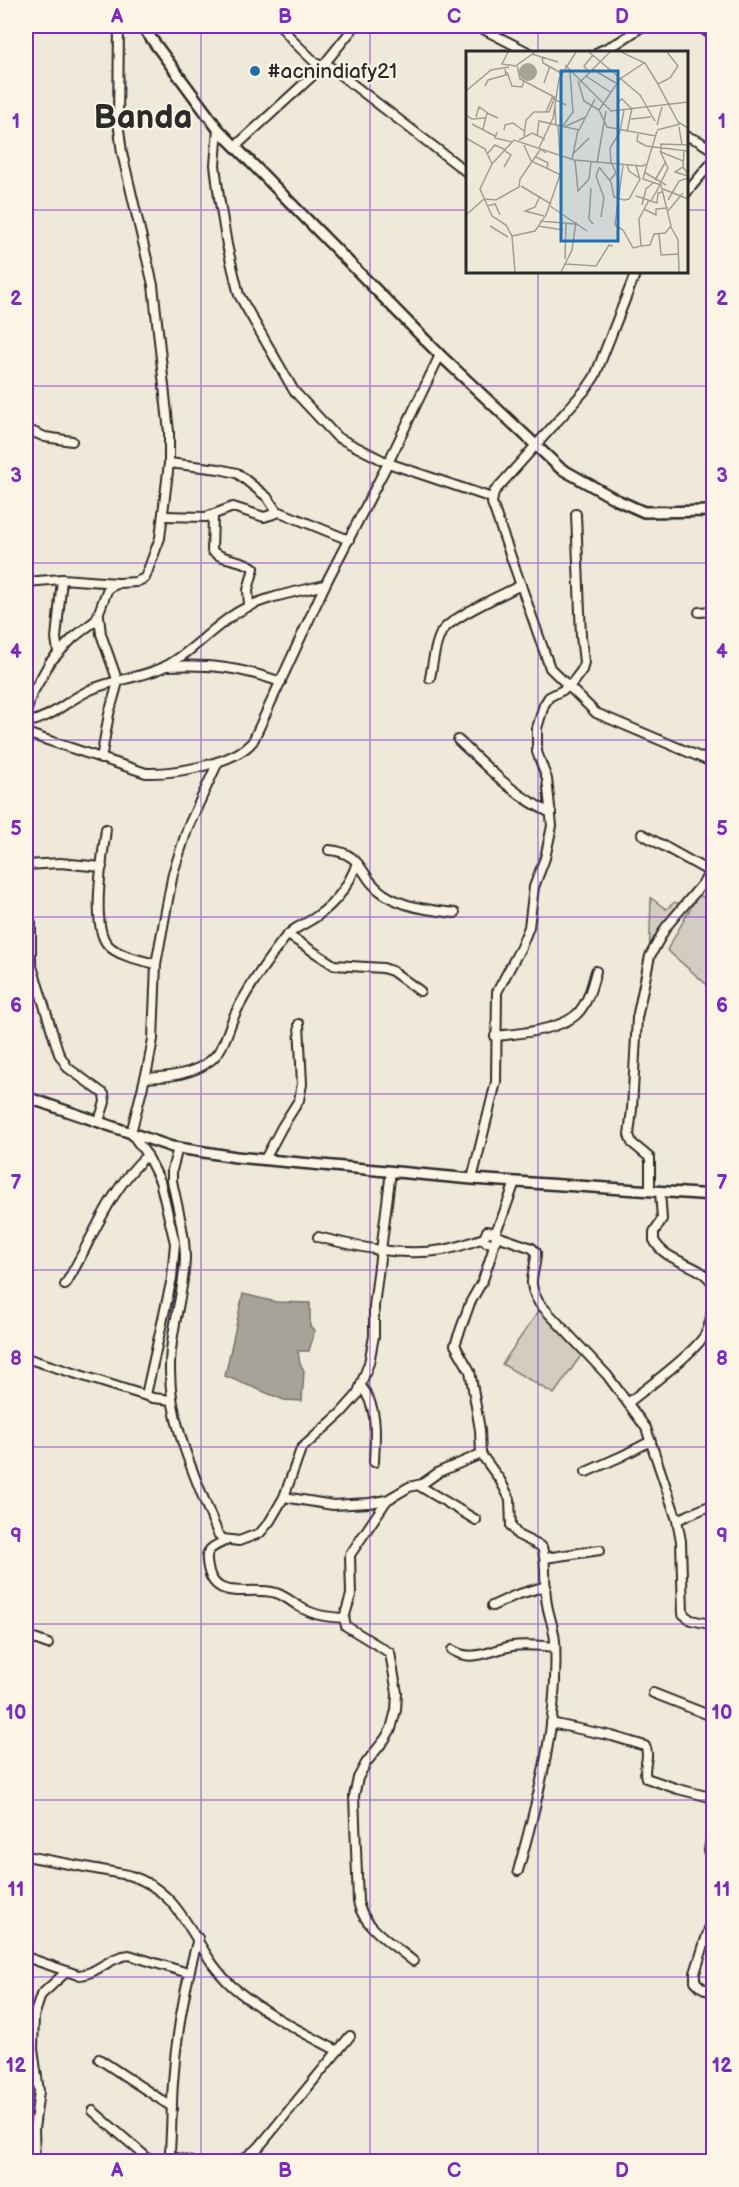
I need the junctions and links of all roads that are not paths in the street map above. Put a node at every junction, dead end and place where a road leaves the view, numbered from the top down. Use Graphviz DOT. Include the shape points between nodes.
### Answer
graph roads {
  1 [pos="119,26"];
  2 [pos="142,26"];
  3 [pos="281,26"];
  4 [pos="355,26"];
  5 [pos="477,26"];
  6 [pos="643,26"];
  7 [pos="701,26"];
  8 [pos="714,36"];
  9 [pos="526,51"];
  10 [pos="600,51"];
  11 [pos="323,65"];
  12 [pos="218,129"];
  13 [pos="688,136"];
  14 [pos="237,145"];
  15 [pos="714,151"];
  16 [pos="714,160"];
  17 [pos="466,172"];
  18 [pos="688,192"];
  19 [pos="636,273"];
  20 [pos="440,355"];
  21 [pos="26,429"];
  22 [pos="72,441"];
  23 [pos="536,447"];
  24 [pos="169,463"];
  25 [pos="388,463"];
  26 [pos="492,498"];
  27 [pos="714,511"];
  28 [pos="277,512"];
  29 [pos="576,514"];
  30 [pos="164,516"];
  31 [pos="213,516"];
  32 [pos="349,540"];
  33 [pos="62,579"];
  34 [pos="26,582"];
  35 [pos="118,583"];
  36 [pos="325,585"];
  37 [pos="521,585"];
  38 [pos="249,606"];
  39 [pos="714,611"];
  40 [pos="699,612"];
  41 [pos="99,615"];
  42 [pos="58,652"];
  43 [pos="165,667"];
  44 [pos="430,678"];
  45 [pos="118,682"];
  46 [pos="281,682"];
  47 [pos="569,687"];
  48 [pos="26,713"];
  49 [pos="26,723"];
  50 [pos="26,733"];
  51 [pos="458,740"];
  52 [pos="101,759"];
  53 [pos="218,762"];
  54 [pos="714,763"];
  55 [pos="551,813"];
  56 [pos="106,829"];
  57 [pos="642,834"];
  58 [pos="329,850"];
  59 [pos="357,862"];
  60 [pos="26,865"];
  61 [pos="102,867"];
  62 [pos="712,869"];
  63 [pos="455,913"];
  64 [pos="31,923"];
  65 [pos="288,934"];
  66 [pos="156,964"];
  67 [pos="596,971"];
  68 [pos="420,991"];
  69 [pos="299,1024"];
  70 [pos="495,1036"];
  71 [pos="145,1078"];
  72 [pos="26,1097"];
  73 [pos="99,1121"];
  74 [pos="131,1133"];
  75 [pos="178,1148"];
  76 [pos="147,1155"];
  77 [pos="265,1159"];
  78 [pos="391,1172"];
  79 [pos="472,1179"];
  80 [pos="515,1182"];
  81 [pos="655,1191"];
  82 [pos="714,1195"];
  83 [pos="318,1237"];
  84 [pos="495,1237"];
  85 [pos="381,1251"];
  86 [pos="65,1285"];
  87 [pos="26,1358"];
  88 [pos="361,1386"];
  89 [pos="149,1396"];
  90 [pos="170,1399"];
  91 [pos="628,1403"];
  92 [pos="651,1441"];
  93 [pos="481,1454"];
  94 [pos="374,1462"];
  95 [pos="586,1472"];
  96 [pos="418,1485"];
  97 [pos="284,1497"];
  98 [pos="387,1500"];
  99 [pos="714,1504"];
  100 [pos="476,1520"];
  101 [pos="677,1520"];
  102 [pos="227,1540"];
  103 [pos="600,1550"];
  104 [pos="545,1558"];
  105 [pos="546,1586"];
  106 [pos="492,1606"];
  107 [pos="344,1618"];
  108 [pos="714,1625"];
  109 [pos="26,1636"];
  110 [pos="48,1644"];
  111 [pos="555,1647"];
  112 [pos="452,1650"];
  113 [pos="653,1693"];
  114 [pos="714,1717"];
  115 [pos="551,1723"];
  116 [pos="714,1798"];
  117 [pos="714,1819"];
  118 [pos="26,1856"];
  119 [pos="714,1862"];
  120 [pos="518,1871"];
  121 [pos="714,1912"];
  122 [pos="198,1938"];
  123 [pos="26,1957"];
  124 [pos="413,1961"];
  125 [pos="66,1972"];
  126 [pos="188,1973"];
  127 [pos="714,1994"];
  128 [pos="350,2036"];
  129 [pos="29,2048"];
  130 [pos="338,2051"];
  131 [pos="99,2059"];
  132 [pos="172,2107"];
  133 [pos="93,2111"];
  134 [pos="169,2159"];
  135 [pos="36,2162"];
  136 [pos="152,2162"];
  137 [pos="192,2162"];
  138 [pos="239,2162"];
  1 -- 24 [label="street" via="118,122 153,285"];
  2 -- 12 [label="street"];
  3 -- 11 [label="street"];
  4 -- 11 [label="street"];
  5 -- 9 [label="street"];
  6 -- 10 [label="street"];
  7 -- 8 [label="street"];
  11 -- 14 [label="street"];
  11 -- 17 [label="street"];
  12 -- 14 [label="street"];
  12 -- 25 [label="street" via="215,165 219,197 239,295 294,391 311,411 337,437"];
  13 -- 15 [label="street"];
  14 -- 20 [label="street"];
  16 -- 18 [label="street"];
  19 -- 23 [label="street" via="595,376"];
  20 -- 23 [label="street"];
  20 -- 25 [label="street"];
  21 -- 22 [label="street"];
  23 -- 26 [label="street"];
  23 -- 27 [label="street" via="560,468 644,512"];
  24 -- 28 [label="street" via="237,473 267,497"];
  24 -- 30 [label="street"];
  25 -- 26 [label="street"];
  25 -- 32 [label="street"];
  26 -- 37 [label="street"];
  28 -- 31 [label="street" via="264,517 233,507"];
  28 -- 32 [label="street"];
  29 -- 47 [label="street" via="584,662"];
  30 -- 31 [label="street"];
  30 -- 35 [label="street" via="145,578"];
  31 -- 38 [label="street" via="214,554 254,568 248,590"];
  32 -- 36 [label="street"];
  33 -- 34 [label="street"];
  33 -- 35 [label="street"];
  33 -- 42 [label="street"];
  35 -- 41 [label="street" via="108,588"];
  36 -- 38 [label="street"];
  36 -- 46 [label="street"];
  37 -- 44 [label="street" via="445,627"];
  37 -- 47 [label="street" via="550,668"];
  38 -- 43 [label="street"];
  39 -- 40 [label="street"];
  41 -- 42 [label="street"];
  41 -- 45 [label="street" via="102,640"];
  42 -- 48 [label="street" via="39,681"];
  43 -- 45 [label="street"];
  43 -- 46 [label="street" via="231,667"];
  45 -- 49 [label="street" via="91,689 52,715"];
  45 -- 52 [label="street"];
  46 -- 53 [label="street" via="253,741 240,754"];
  47 -- 54 [label="street" via="596,713"];
  47 -- 55 [label="street" via="549,697 537,728 537,752 547,779"];
  50 -- 52 [label="street"];
  51 -- 55 [label="street" via="508,786"];
  52 -- 53 [label="street" via="159,774"];
  53 -- 66 [label="street" via="172,873"];
  55 -- 70 [label="street" via="529,927 497,992"];
  56 -- 61 [label="street"];
  57 -- 62 [label="street"];
  58 -- 59 [label="street" via="342,851"];
  59 -- 63 [label="street" via="376,889 386,896 407,906"];
  59 -- 65 [label="street" via="334,903"];
  60 -- 61 [label="street"];
  61 -- 66 [label="street" via="99,921 103,939 118,952"];
  62 -- 81 [label="street" via="666,927 650,956 640,996 629,1135 632,1143 650,1158"];
  64 -- 73 [label="street" via="31,963 59,1054 68,1068 104,1094"];
  65 -- 68 [label="street" via="334,965 392,971"];
  65 -- 71 [label="street" via="244,998 213,1058 193,1070"];
  66 -- 71 [label="street" via="155,1026"];
  67 -- 70 [label="street" via="583,1006 571,1018 536,1031"];
  69 -- 77 [label="street" via="299,1100"];
  70 -- 79 [label="street" via="496,1082"];
  71 -- 74 [label="street"];
  72 -- 73 [label="street"];
  73 -- 74 [label="street"];
  74 -- 75 [label="street"];
  74 -- 76 [label="street"];
  75 -- 77 [label="street"];
  75 -- 90 [label="street" via="172,1181 185,1258 170,1358"];
  76 -- 86 [label="street" via="125,1177 109,1202"];
  76 -- 89 [label="street" via="160,1181 174,1237 175,1259"];
  77 -- 78 [label="street"];
  78 -- 79 [label="street"];
  78 -- 85 [label="street"];
  79 -- 80 [label="street"];
  80 -- 81 [label="street"];
  80 -- 84 [label="street"];
  81 -- 82 [label="street"];
  81 -- 91 [label="street" via="662,1219 654,1240 663,1252 711,1281 712,1316 698,1346"];
  83 -- 85 [label="street"];
  84 -- 85 [label="street" via="489,1244 484,1238 445,1250"];
  84 -- 91 [label="street" via="536,1252 531,1284 539,1303"];
  84 -- 93 [label="street" via="483,1280 455,1345 470,1371"];
  85 -- 88 [label="street" via="374,1336"];
  87 -- 89 [label="street"];
  88 -- 94 [label="street" via="374,1411"];
  88 -- 97 [label="street" via="350,1405 301,1449"];
  89 -- 90 [label="street"];
  90 -- 102 [label="street" via="184,1447 219,1534"];
  91 -- 92 [label="street"];
  92 -- 95 [label="street"];
  92 -- 101 [label="street"];
  93 -- 96 [label="street"];
  93 -- 104 [label="street" via="510,1499 513,1531 542,1547"];
  96 -- 98 [label="street"];
  96 -- 100 [label="street"];
  97 -- 98 [label="street" via="333,1505"];
  97 -- 102 [label="street" via="260,1533 239,1541"];
  98 -- 107 [label="street" via="350,1555 351,1595"];
  99 -- 101 [label="street"];
  101 -- 108 [label="street" via="683,1614"];
  102 -- 107 [label="street" via="208,1550 209,1573 219,1587 231,1592 272,1592 313,1614"];
  103 -- 104 [label="street"];
  104 -- 105 [label="street"];
  105 -- 106 [label="street"];
  105 -- 111 [label="street"];
  107 -- 124 [label="street" via="346,1626 390,1653 397,1694 391,1729 366,1763 354,1796 360,1912"];
  109 -- 110 [label="street"];
  111 -- 112 [label="street" via="510,1647 477,1656"];
  111 -- 115 [label="street"];
  113 -- 114 [label="street"];
  115 -- 116 [label="street" via="645,1746 646,1778"];
  115 -- 120 [label="street"];
  117 -- 119 [label="street" via="709,1851"];
  118 -- 122 [label="street" via="140,1878 168,1898"];
  121 -- 127 [label="street" via="695,1981"];
  122 -- 126 [label="street"];
  122 -- 130 [label="street" via="236,1989"];
  123 -- 125 [label="street"];
  125 -- 126 [label="street" via="82,1976 129,1955"];
  125 -- 129 [label="street" via="41,1995"];
  126 -- 132 [label="street"];
  128 -- 130 [label="street"];
  129 -- 135 [label="street" via="39,2091 34,2129"];
  130 -- 138 [label="street" via="259,2147"];
  131 -- 132 [label="street"];
  132 -- 134 [label="street"];
  133 -- 136 [label="street"];
  134 -- 137 [label="street"];
}
